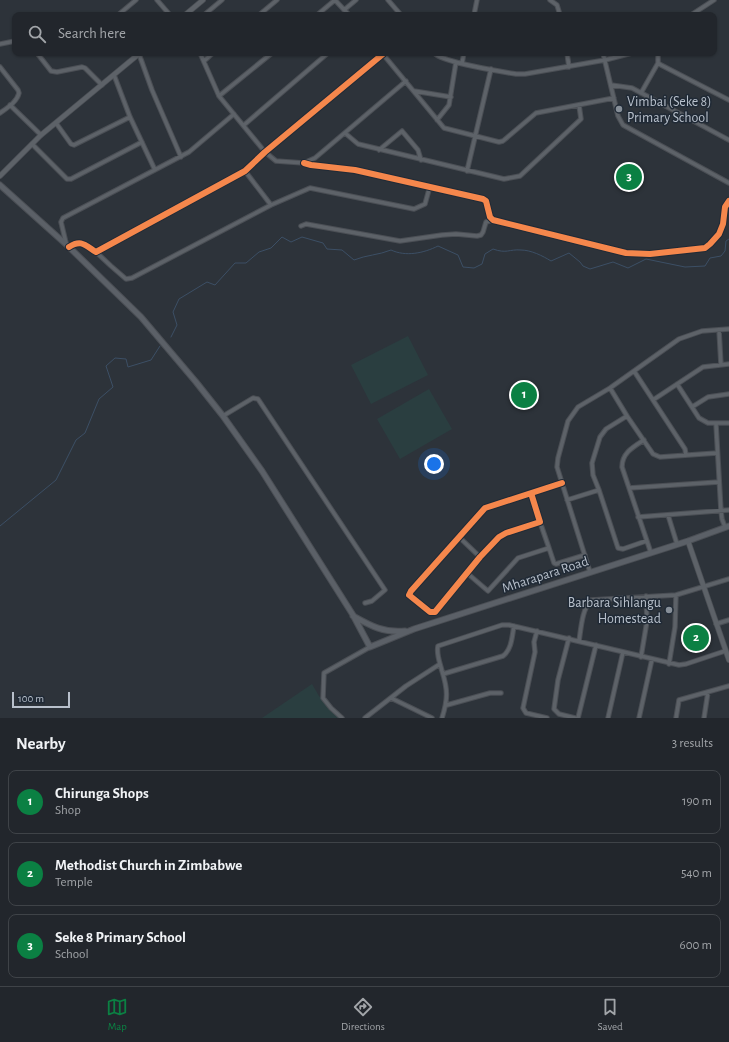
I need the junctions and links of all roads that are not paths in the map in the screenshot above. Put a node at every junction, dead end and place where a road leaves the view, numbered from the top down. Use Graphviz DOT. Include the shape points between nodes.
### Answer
graph roads {
  1 [pos="136,0"];
  2 [pos="157,0"];
  3 [pos="203,0"];
  4 [pos="222,0"];
  5 [pos="277,0"];
  6 [pos="335,0"];
  7 [pos="356,0"];
  8 [pos="388,0"];
  9 [pos="477,0"];
  10 [pos="550,0"];
  11 [pos="714,0"];
  12 [pos="344,10"];
  13 [pos="122,12"];
  14 [pos="167,12"];
  15 [pos="189,12"];
  16 [pos="208,12"];
  17 [pos="263,12"];
  18 [pos="321,12"];
  19 [pos="398,12"];
  20 [pos="475,12"];
  21 [pos="559,12"];
  22 [pos="696,12"];
  23 [pos="12,42"];
  24 [pos="0,44"];
  25 [pos="39,56"];
  26 [pos="136,56"];
  27 [pos="141,56"];
  28 [pos="202,56"];
  29 [pos="210,56"];
  30 [pos="268,56"];
  31 [pos="324,56"];
  32 [pos="379,56"];
  33 [pos="385,56"];
  34 [pos="437,56"];
  35 [pos="463,56"];
  36 [pos="567,56"];
  37 [pos="604,56"];
  38 [pos="620,56"];
  39 [pos="658,56"];
  40 [pos="605,60"];
  41 [pos="204,61"];
  42 [pos="456,62"];
  43 [pos="462,63"];
  44 [pos="658,63"];
  45 [pos="0,67"];
  46 [pos="569,67"];
  47 [pos="491,69"];
  48 [pos="114,75"];
  49 [pos="406,82"];
  50 [pos="102,85"];
  51 [pos="611,85"];
  52 [pos="414,91"];
  53 [pos="641,93"];
  54 [pos="220,96"];
  55 [pos="450,97"];
  56 [pos="614,98"];
  57 [pos="729,100"];
  58 [pos="10,105"];
  59 [pos="579,105"];
  60 [pos="0,113"];
  61 [pos="234,114"];
  62 [pos="130,117"];
  63 [pos="437,120"];
  64 [pos="56,123"];
  65 [pos="244,125"];
  66 [pos="345,133"];
  67 [pos="41,135"];
  68 [pos="476,136"];
  69 [pos="729,140"];
  70 [pos="142,142"];
  71 [pos="32,144"];
  72 [pos="379,150"];
  73 [pos="265,152"];
  74 [pos="181,157"];
  75 [pos="421,160"];
  76 [pos="304,163"];
  77 [pos="155,170"];
  78 [pos="246,171"];
  79 [pos="467,171"];
  80 [pos="0,176"];
  81 [pos="729,183"];
  82 [pos="0,185"];
  83 [pos="430,186"];
  84 [pos="729,201"];
  85 [pos="271,205"];
  86 [pos="492,220"];
  87 [pos="302,226"];
  88 [pos="68,245"];
  89 [pos="96,252"];
  90 [pos="729,329"];
  91 [pos="719,330"];
  92 [pos="729,364"];
  93 [pos="722,365"];
  94 [pos="634,371"];
  95 [pos="677,384"];
  96 [pos="610,388"];
  97 [pos="729,394"];
  98 [pos="653,400"];
  99 [pos="692,407"];
  100 [pos="223,416"];
  101 [pos="627,416"];
  102 [pos="729,423"];
  103 [pos="716,424"];
  104 [pos="644,440"];
  105 [pos="717,453"];
  106 [pos="686,455"];
  107 [pos="719,482"];
  108 [pos="562,483"];
  109 [pos="629,488"];
  110 [pos="599,490"];
  111 [pos="531,493"];
  112 [pos="567,500"];
  113 [pos="729,510"];
  114 [pos="721,511"];
  115 [pos="668,515"];
  116 [pos="638,517"];
  117 [pos="540,522"];
  118 [pos="727,526"];
  119 [pos="459,537"];
  120 [pos="646,541"];
  121 [pos="688,541"];
  122 [pos="678,544"];
  123 [pos="549,548"];
  124 [pos="651,553"];
  125 [pos="585,554"];
  126 [pos="480,557"];
  127 [pos="590,572"];
  128 [pos="466,573"];
  129 [pos="729,579"];
  130 [pos="704,587"];
  131 [pos="676,595"];
  132 [pos="646,596"];
  133 [pos="364,603"];
  134 [pos="352,616"];
  135 [pos="729,620"];
  136 [pos="716,624"];
  137 [pos="514,626"];
  138 [pos="414,629"];
  139 [pos="537,631"];
  140 [pos="568,638"];
  141 [pos="579,641"];
  142 [pos="596,645"];
  143 [pos="370,647"];
  144 [pos="725,650"];
  145 [pos="623,652"];
  146 [pos="640,657"];
  147 [pos="652,660"];
  148 [pos="729,660"];
  149 [pos="440,664"];
  150 [pos="670,664"];
  151 [pos="443,674"];
  152 [pos="729,686"];
  153 [pos="708,692"];
  154 [pos="501,693"];
  155 [pos="391,698"];
  156 [pos="447,704"];
  157 [pos="558,716"];
  158 [pos="342,718"];
  159 [pos="365,718"];
  160 [pos="432,718"];
  161 [pos="442,718"];
  162 [pos="547,718"];
  163 [pos="575,718"];
  164 [pos="578,718"];
  165 [pos="608,718"];
  166 [pos="638,718"];
  167 [pos="676,718"];
  168 [pos="704,718"];
  1 -- 13 [label="street"];
  2 -- 14 [label="street"];
  3 -- 15 [label="street"];
  4 -- 16 [label="street"];
  5 -- 17 [label="street"];
  6 -- 12 [label="street"];
  6 -- 18 [label="street"];
  7 -- 12 [label="street"];
  8 -- 19 [label="street"];
  9 -- 20 [label="street"];
  10 -- 21 [label="street"];
  11 -- 22 [label="street"];
  23 -- 24 [label="street"];
  25 -- 50 [label="street" via="51,71 82,67"];
  26 -- 48 [label="street"];
  27 -- 74 [label="street" via="152,90"];
  28 -- 41 [label="street"];
  29 -- 41 [label="street"];
  30 -- 54 [label="street"];
  31 -- 65 [label="street"];
  32 -- 73 [label="street"];
  33 -- 49 [label="street"];
  34 -- 42 [label="street"];
  35 -- 43 [label="street"];
  36 -- 46 [label="street"];
  37 -- 40 [label="street"];
  38 -- 40 [label="street"];
  39 -- 44 [label="street"];
  40 -- 46 [label="street"];
  40 -- 51 [label="street"];
  41 -- 54 [label="street"];
  42 -- 43 [label="street"];
  42 -- 55 [label="street"];
  43 -- 47 [label="street"];
  44 -- 53 [label="street"];
  44 -- 57 [label="street"];
  45 -- 58 [label="street" via="19,91"];
  46 -- 47 [label="street" via="525,74"];
  47 -- 68 [label="street"];
  48 -- 50 [label="street"];
  48 -- 62 [label="street"];
  49 -- 52 [label="street"];
  49 -- 66 [label="street"];
  50 -- 64 [label="street"];
  51 -- 53 [label="street" via="626,86"];
  51 -- 56 [label="street"];
  52 -- 55 [label="street"];
  52 -- 63 [label="street"];
  53 -- 69 [label="street"];
  54 -- 61 [label="street"];
  55 -- 63 [label="street" via="449,105"];
  56 -- 59 [label="street"];
  56 -- 81 [label="street" via="623,125"];
  58 -- 60 [label="street"];
  58 -- 67 [label="street"];
  59 -- 68 [label="street" via="536,113 503,141"];
  59 -- 79 [label="street" via="581,119 520,176 504,179"];
  61 -- 65 [label="street"];
  61 -- 74 [label="street"];
  62 -- 64 [label="street" via="74,145"];
  62 -- 70 [label="street"];
  63 -- 68 [label="street" via="444,128"];
  64 -- 67 [label="street"];
  65 -- 73 [label="street"];
  66 -- 72 [label="street" via="358,144"];
  66 -- 76 [label="street" via="315,158"];
  67 -- 71 [label="street"];
  68 -- 79 [label="street"];
  70 -- 71 [label="street" via="71,179 67,179"];
  70 -- 77 [label="street"];
  71 -- 80 [label="street"];
  72 -- 75 [label="street"];
  72 -- 75 [label="street" via="402,131 418,150"];
  73 -- 76 [label="street" via="276,161"];
  73 -- 78 [label="street"];
  74 -- 77 [label="street"];
  75 -- 79 [label="street"];
  76 -- 83 [label="street" via="355,170"];
  77 -- 88 [label="street" via="63,218 61,222"];
  78 -- 85 [label="street"];
  78 -- 89 [label="street"];
  82 -- 88 [label="main road"];
  83 -- 85 [label="street" via="425,204 414,209 310,188"];
  83 -- 86 [label="street" via="483,199"];
  84 -- 86 [label="street" via="725,206 719,234 705,248 650,254 626,253"];
  85 -- 89 [label="street" via="132,278 126,278"];
  86 -- 87 [label="street" via="486,222 483,232 477,236 456,234 400,241 306,224"];
  88 -- 89 [label="street" via="82,243"];
  88 -- 100 [label="main road" via="141,316"];
  90 -- 91 [label="street"];
  91 -- 93 [label="street"];
  91 -- 94 [label="street" via="702,331 679,339"];
  92 -- 93 [label="street"];
  93 -- 95 [label="street" via="703,367"];
  94 -- 96 [label="street"];
  94 -- 98 [label="street"];
  95 -- 98 [label="street"];
  95 -- 99 [label="street"];
  96 -- 101 [label="street"];
  96 -- 108 [label="street" via="578,407 568,421 557,467"];
  97 -- 99 [label="street" via="708,397"];
  98 -- 106 [label="street" via="685,449"];
  99 -- 103 [label="street" via="699,418"];
  100 -- 133 [label="street" via="253,398 258,399 386,590 372,601"];
  100 -- 134 [label="main road" via="262,471"];
  101 -- 104 [label="street"];
  101 -- 110 [label="street" via="606,429 600,437 592,463 593,475"];
  102 -- 103 [label="street"];
  103 -- 105 [label="street"];
  104 -- 106 [label="street" via="656,456"];
  104 -- 109 [label="street" via="629,450 623,460 622,467"];
  105 -- 106 [label="street"];
  105 -- 107 [label="street"];
  107 -- 109 [label="street"];
  107 -- 114 [label="street"];
  108 -- 111 [label="street"];
  108 -- 112 [label="street"];
  109 -- 116 [label="street"];
  110 -- 112 [label="street"];
  110 -- 120 [label="street" via="616,546 623,549"];
  111 -- 117 [label="street"];
  111 -- 119 [label="street" via="485,508"];
  112 -- 125 [label="street"];
  113 -- 114 [label="street"];
  114 -- 115 [label="street"];
  114 -- 118 [label="street" via="722,519"];
  115 -- 116 [label="street"];
  115 -- 122 [label="street"];
  116 -- 120 [label="street"];
  117 -- 123 [label="street"];
  117 -- 126 [label="street" via="502,534"];
  118 -- 121 [label="main road, Mharapara Road"];
  119 -- 126 [label="street"];
  119 -- 128 [label="street" via="409,595 430,612 435,612"];
  120 -- 124 [label="street"];
  121 -- 122 [label="main road, Mharapara Road"];
  121 -- 130 [label="street"];
  122 -- 124 [label="main road, Mharapara Road"];
  123 -- 125 [label="street" via="556,564"];
  123 -- 128 [label="street" via="518,558 488,591"];
  124 -- 127 [label="main road, Mharapara Road"];
  125 -- 127 [label="street"];
  126 -- 128 [label="street"];
  127 -- 138 [label="main road, Mharapara Road"];
  129 -- 130 [label="street"];
  130 -- 131 [label="street"];
  130 -- 136 [label="street"];
  131 -- 132 [label="street"];
  131 -- 150 [label="street"];
  132 -- 141 [label="street" via="591,600 585,612"];
  132 -- 146 [label="street" via="647,621"];
  134 -- 138 [label="main road" via="382,630"];
  134 -- 143 [label="main road"];
  135 -- 136 [label="street"];
  136 -- 144 [label="street"];
  137 -- 139 [label="street"];
  137 -- 149 [label="street" via="502,625 438,646"];
  137 -- 151 [label="street" via="510,645 504,656"];
  138 -- 143 [label="main road, Mharapara Road"];
  139 -- 140 [label="street"];
  139 -- 162 [label="street" via="523,708 526,713"];
  140 -- 141 [label="street"];
  140 -- 157 [label="street" via="555,695 554,710"];
  141 -- 142 [label="street"];
  142 -- 145 [label="street"];
  142 -- 164 [label="street"];
  143 -- 158 [label="street" via="324,673 323,698"];
  144 -- 148 [label="street"];
  144 -- 150 [label="street" via="686,664"];
  145 -- 146 [label="street"];
  145 -- 165 [label="street"];
  146 -- 147 [label="street"];
  147 -- 150 [label="street"];
  147 -- 166 [label="street"];
  149 -- 151 [label="street"];
  149 -- 155 [label="street"];
  151 -- 156 [label="street"];
  152 -- 153 [label="street"];
  153 -- 167 [label="street" via="679,700"];
  153 -- 168 [label="street"];
  154 -- 156 [label="street" via="490,693"];
  155 -- 159 [label="street"];
  155 -- 160 [label="street"];
  156 -- 161 [label="street"];
  157 -- 163 [label="street"];
}
